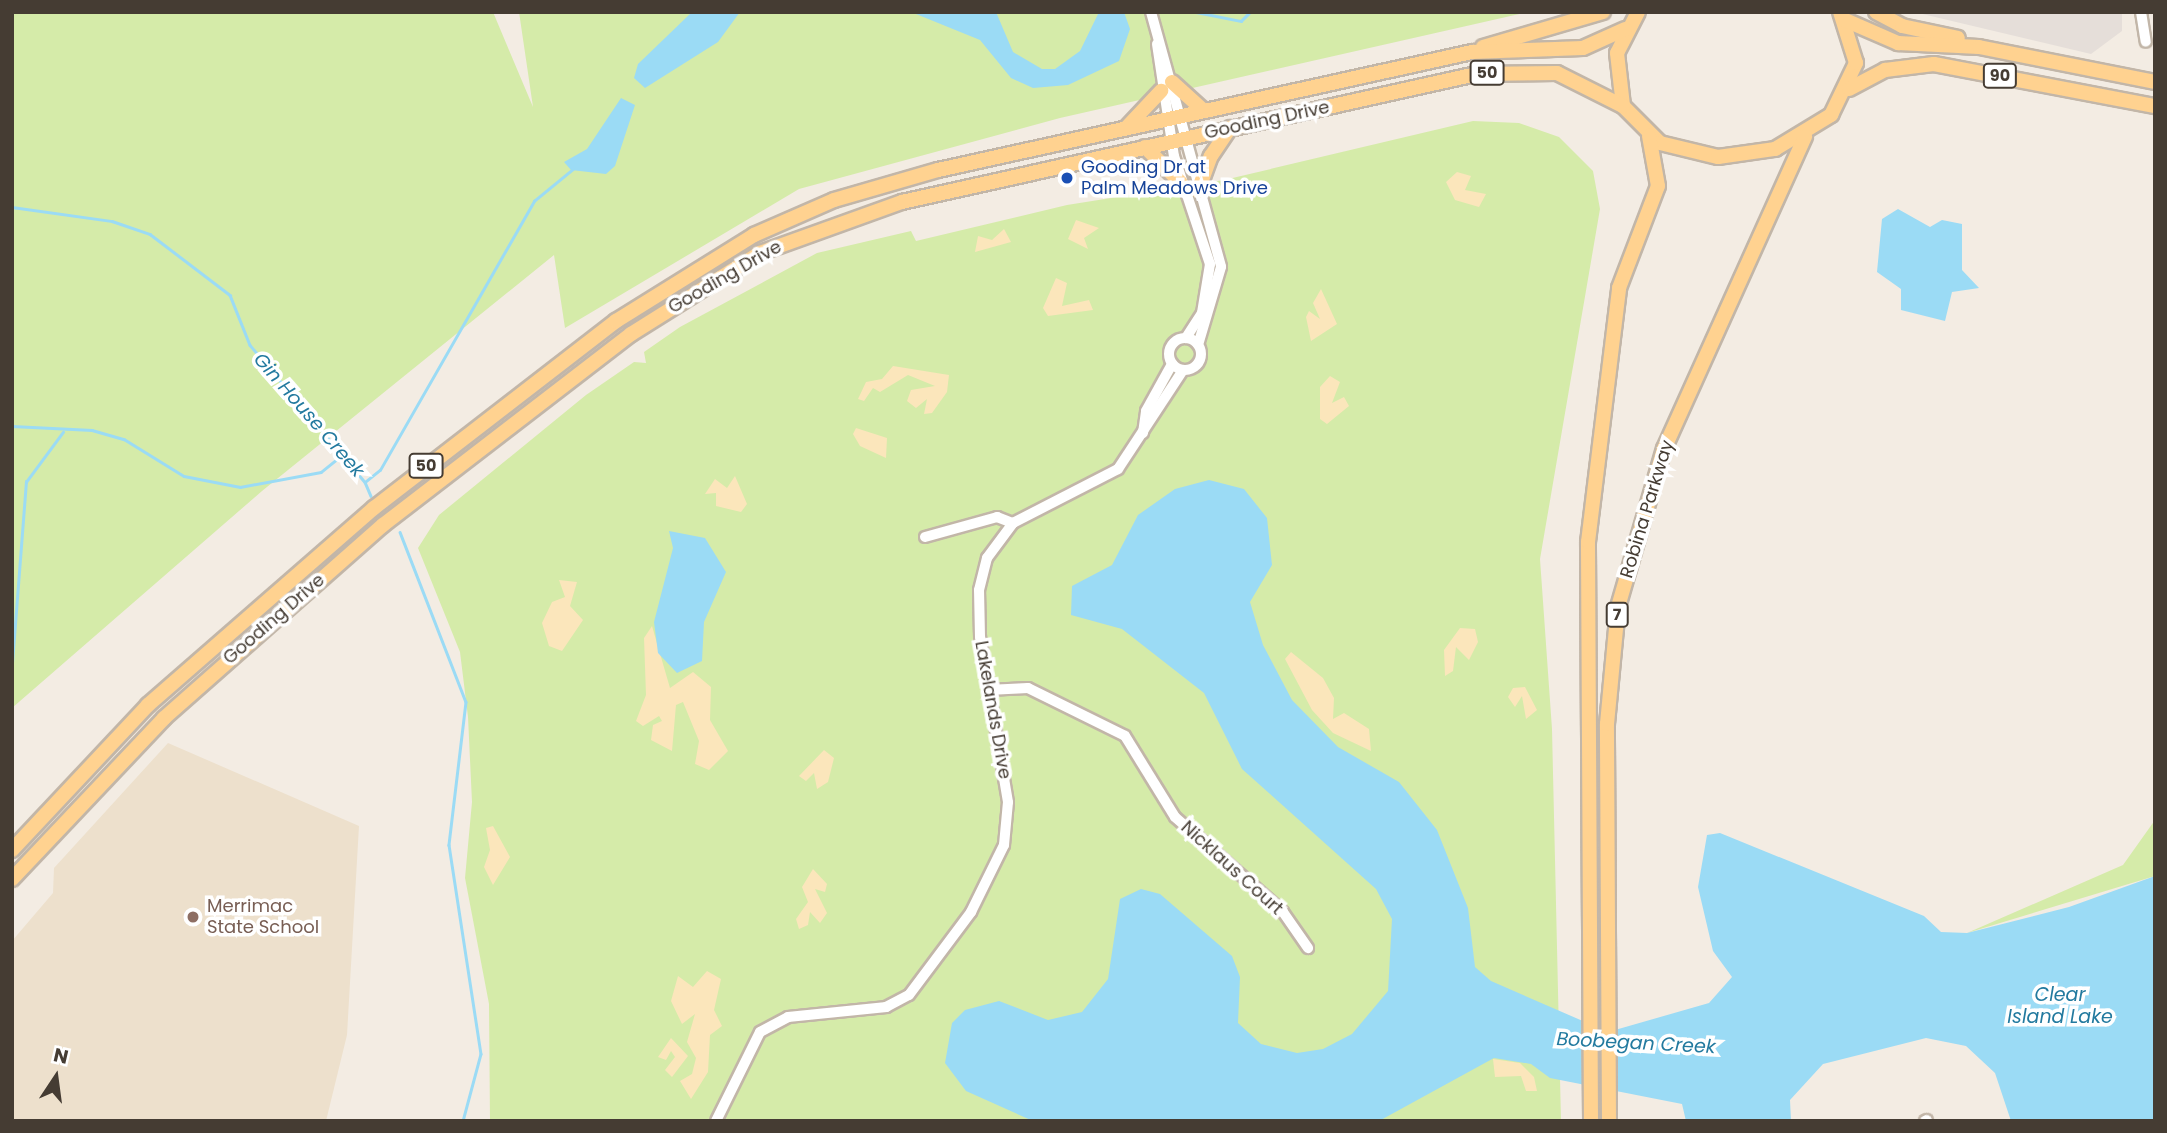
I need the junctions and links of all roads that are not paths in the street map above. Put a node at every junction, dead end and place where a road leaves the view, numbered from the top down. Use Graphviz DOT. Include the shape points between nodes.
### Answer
graph roads {
  1 [pos="1151,12"];
  2 [pos="1603,12"];
  3 [pos="1638,12"];
  4 [pos="1875,12"];
  5 [pos="2141,12"];
  6 [pos="1842,16"];
  7 [pos="1625,29"];
  8 [pos="2147,42"];
  9 [pos="1979,47"];
  10 [pos="1472,52"];
  11 [pos="2155,82"];
  12 [pos="1166,86"];
  13 [pos="1849,89"];
  14 [pos="1623,106"];
  15 [pos="2155,106"];
  16 [pos="1203,110"];
  17 [pos="1173,117"];
  18 [pos="1126,127"];
  19 [pos="1230,128"];
  20 [pos="1649,136"];
  21 [pos="1805,136"];
  22 [pos="1185,138"];
  23 [pos="1170,142"];
  24 [pos="1145,146"];
  25 [pos="1181,183"];
  26 [pos="1198,191"];
  27 [pos="1186,338"];
  28 [pos="1198,345"];
  29 [pos="1172,364"];
  30 [pos="1184,370"];
  31 [pos="1143,433"];
  32 [pos="1013,523"];
  33 [pos="925,537"];
  34 [pos="988,690"];
  35 [pos="12,850"];
  36 [pos="12,879"];
  37 [pos="1308,948"];
  38 [pos="716,1121"];
  39 [pos="1591,1121"];
  40 [pos="1609,1121"];
  1 -- 12 [label="street"];
  2 -- 10 [label="main road" via="1503,36"];
  3 -- 7 [label="main road"];
  4 -- 9 [label="main road, 90"];
  5 -- 8 [label="street"];
  6 -- 9 [label="main road" via="1898,43"];
  6 -- 13 [label="main road" via="1856,52"];
  7 -- 10 [label="main road, Gooding Drive / 50" via="1583,48"];
  7 -- 14 [label="main road" via="1616,64"];
  9 -- 11 [label="main road, 90"];
  10 -- 16 [label="main road, Gooding Drive / 50"];
  12 -- 16 [label="main road"];
  12 -- 17 [label="street"];
  12 -- 18 [label="main road"];
  13 -- 15 [label="main road, 90" via="1885,70 1934,64"];
  13 -- 21 [label="main road, 90" via="1832,115"];
  14 -- 19 [label="main road, Gooding Drive / 50" via="1569,76 1511,71"];
  14 -- 20 [label="main road"];
  16 -- 17 [label="main road, Gooding Drive / 50"];
  17 -- 18 [label="main road, Gooding Drive / 50"];
  17 -- 22 [label="street"];
  17 -- 23 [label="street"];
  18 -- 35 [label="main road, Gooding Drive / 50" via="870,188 754,235 664,288 501,406 287,581 148,705"];
  19 -- 22 [label="main road, Gooding Drive / 50"];
  19 -- 26 [label="main road" via="1210,156"];
  20 -- 21 [label="main road, 90" via="1718,157 1759,153"];
  20 -- 39 [label="main road, 7" via="1658,186 1619,288 1588,542"];
  21 -- 40 [label="main road, Robina Parkway / 7" via="1664,449 1626,570 1607,724"];
  22 -- 23 [label="main road, Gooding Drive / 50"];
  22 -- 26 [label="street"];
  23 -- 24 [label="main road, Gooding Drive / 50"];
  23 -- 25 [label="street"];
  24 -- 25 [label="main road"];
  24 -- 36 [label="main road, Gooding Drive / 50" via="862,213 770,248 693,292 506,427 229,657 118,763"];
  25 -- 27 [label="street" via="1210,264 1202,313"];
  26 -- 28 [label="street" via="1221,267"];
  27 -- 28 [label="street"];
  27 -- 29 [label="street" via="1171,346"];
  28 -- 30 [label="street" via="1199,360"];
  29 -- 30 [label="street"];
  29 -- 31 [label="street" via="1146,411"];
  30 -- 31 [label="street, Lakelands Drive"];
  31 -- 32 [label="street, Lakelands Drive" via="1118,469 1100,483"];
  32 -- 33 [label="street" via="997,517"];
  32 -- 34 [label="street, Lakelands Drive" via="987,558 979,590"];
  34 -- 37 [label="street, Nicklaus Court" via="1028,688 1125,736 1175,817 1283,912"];
  34 -- 38 [label="street, Lakelands Drive" via="1008,802 1003,845 971,912 909,995 886,1007 788,1017 760,1032"];
}
